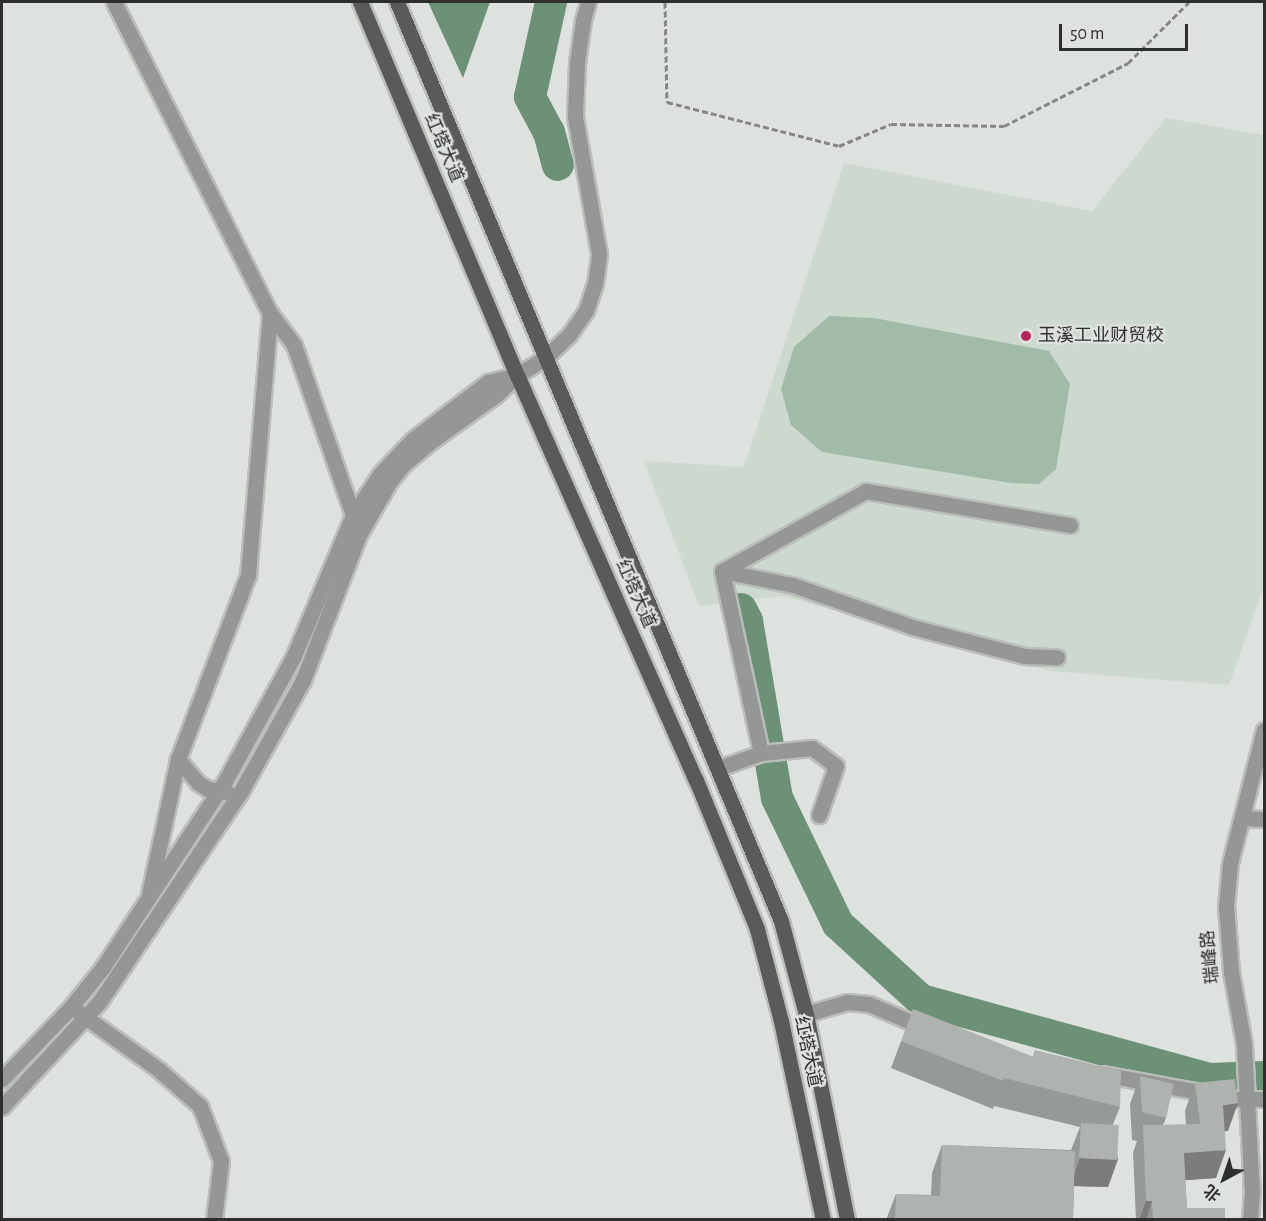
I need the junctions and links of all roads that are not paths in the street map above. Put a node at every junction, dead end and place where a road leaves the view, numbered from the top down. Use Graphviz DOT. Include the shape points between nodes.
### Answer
graph roads {
  1 [pos="114,2"];
  2 [pos="360,2"];
  3 [pos="397,2"];
  4 [pos="588,2"];
  5 [pos="270,313"];
  6 [pos="546,358"];
  7 [pos="517,375"];
  8 [pos="359,520"];
  9 [pos="1070,525"];
  10 [pos="722,571"];
  11 [pos="1057,657"];
  12 [pos="1264,730"];
  13 [pos="762,753"];
  14 [pos="178,759"];
  15 [pos="719,768"];
  16 [pos="218,791"];
  17 [pos="241,791"];
  18 [pos="819,815"];
  19 [pos="1242,818"];
  20 [pos="1264,819"];
  21 [pos="149,894"];
  22 [pos="71,1007"];
  23 [pos="806,1014"];
  24 [pos="85,1017"];
  25 [pos="936,1032"];
  26 [pos="1089,1072"];
  27 [pos="2,1079"];
  28 [pos="1247,1097"];
  29 [pos="1264,1099"];
  30 [pos="2,1107"];
  31 [pos="214,1220"];
  32 [pos="823,1220"];
  33 [pos="847,1220"];
  34 [pos="1250,1220"];
  1 -- 5 [label="street"];
  2 -- 7 [label="main road, 红塔大道"];
  3 -- 6 [label="main road, 红塔大道"];
  4 -- 6 [label="street" via="576,63 575,116 599,254 586,311 569,336"];
  5 -- 8 [label="street" via="294,345"];
  5 -- 14 [label="street" via="248,575"];
  6 -- 7 [label="street"];
  6 -- 15 [label="main road, 红塔大道"];
  7 -- 8 [label="street" via="488,382 412,440 387,464"];
  7 -- 32 [label="main road, 红塔大道" via="696,780 757,929 781,1021"];
  8 -- 16 [label="street" via="293,658"];
  8 -- 17 [label="street" via="303,680"];
  9 -- 10 [label="street" via="866,491"];
  10 -- 11 [label="street" via="793,585 916,628 1024,656"];
  10 -- 13 [label="street"];
  12 -- 19 [label="street, 瑞峰路"];
  13 -- 15 [label="street"];
  13 -- 18 [label="street" via="812,748 836,766"];
  14 -- 16 [label="street" via="198,783"];
  14 -- 21 [label="street"];
  15 -- 23 [label="main road, 红塔大道" via="781,921"];
  16 -- 17 [label="street"];
  16 -- 21 [label="street"];
  17 -- 24 [label="street" via="124,967"];
  19 -- 20 [label="street"];
  19 -- 28 [label="street, 瑞峰路" via="1230,863 1226,906"];
  21 -- 22 [label="street" via="103,967"];
  22 -- 24 [label="street"];
  22 -- 27 [label="street"];
  23 -- 25 [label="street" via="847,1002 868,1004"];
  23 -- 33 [label="main road, 红塔大道"];
  24 -- 30 [label="street"];
  24 -- 31 [label="street" via="159,1070 200,1106 221,1161"];
  26 -- 28 [label="street"];
  28 -- 29 [label="street"];
  28 -- 34 [label="street, 瑞峰路"];
}
